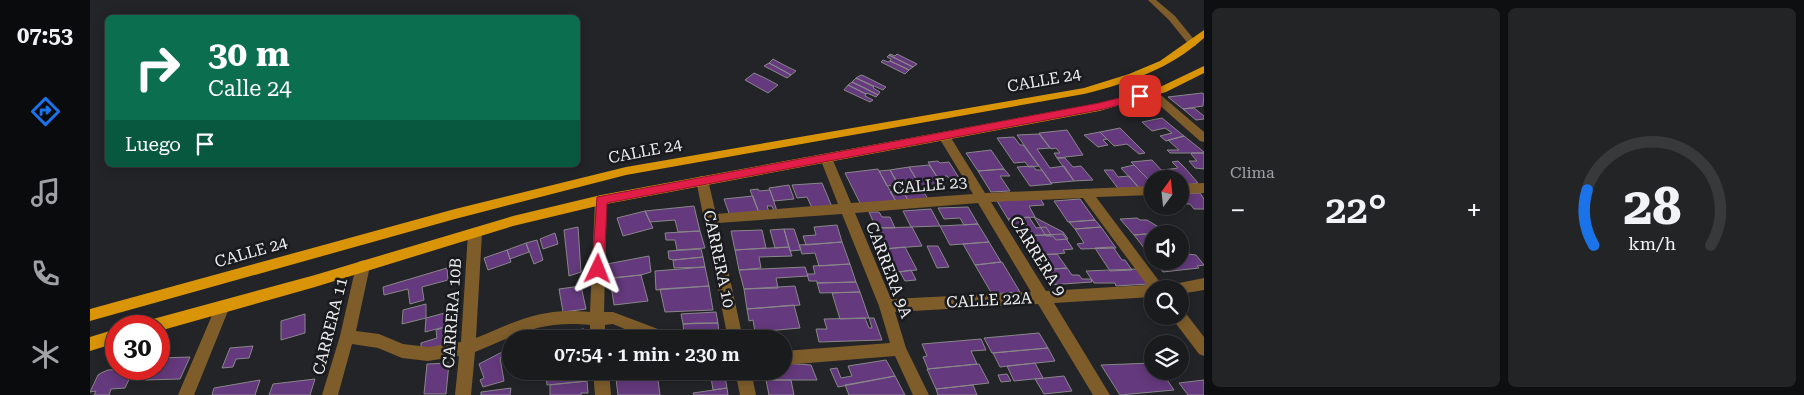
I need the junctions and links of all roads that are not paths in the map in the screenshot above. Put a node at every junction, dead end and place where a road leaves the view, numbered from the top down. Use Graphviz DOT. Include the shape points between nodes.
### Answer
graph roads {
  1 [pos="1152,0"];
  2 [pos="1204,34"];
  3 [pos="1193,44"];
  4 [pos="1204,69"];
  5 [pos="1152,93"];
  6 [pos="944,136"];
  7 [pos="1204,138"];
  8 [pos="826,158"];
  9 [pos="702,180"];
  10 [pos="1204,188"];
  11 [pos="1189,189"];
  12 [pos="1144,190"];
  13 [pos="1086,193"];
  14 [pos="981,198"];
  15 [pos="601,200"];
  16 [pos="847,208"];
  17 [pos="710,220"];
  18 [pos="475,233"];
  19 [pos="363,266"];
  20 [pos="1151,280"];
  21 [pos="1204,284"];
  22 [pos="1189,286"];
  23 [pos="1144,291"];
  24 [pos="1042,297"];
  25 [pos="223,306"];
  26 [pos="886,306"];
  27 [pos="90,315"];
  28 [pos="597,319"];
  29 [pos="170,321"];
  30 [pos="1186,325"];
  31 [pos="598,330"];
  32 [pos="643,330"];
  33 [pos="734,330"];
  34 [pos="347,336"];
  35 [pos="105,341"];
  36 [pos="92,346"];
  37 [pos="468,348"];
  38 [pos="899,349"];
  39 [pos="1204,349"];
  40 [pos="792,357"];
  41 [pos="602,380"];
  42 [pos="745,380"];
  43 [pos="186,395"];
  44 [pos="330,395"];
  45 [pos="463,395"];
  46 [pos="603,395"];
  47 [pos="748,395"];
  48 [pos="921,395"];
  49 [pos="1102,395"];
  1 -- 3 [label="lane"];
  2 -- 3 [label="main road, CALLE 24"];
  3 -- 27 [label="main road, CALLE 24" via="1161,65 1084,92 626,171 455,214"];
  4 -- 5 [label="main road"];
  5 -- 6 [label="main road" via="1099,107"];
  5 -- 7 [label="street"];
  6 -- 8 [label="main road"];
  6 -- 14 [label="street, CARRERA 9"];
  8 -- 9 [label="main road"];
  8 -- 16 [label="street, CARRERA 9A"];
  9 -- 15 [label="main road"];
  9 -- 17 [label="street, CARRERA 10"];
  10 -- 11 [label="street"];
  12 -- 13 [label="street, CALLE 23"];
  13 -- 14 [label="street, CALLE 23"];
  13 -- 20 [label="street"];
  14 -- 16 [label="street, CALLE 23"];
  14 -- 24 [label="street, CARRERA 9"];
  15 -- 18 [label="main road"];
  15 -- 28 [label="street"];
  16 -- 17 [label="street, CALLE 23"];
  16 -- 26 [label="street, CARRERA 9A"];
  17 -- 33 [label="street, CARRERA 10"];
  18 -- 19 [label="main road"];
  18 -- 37 [label="street, CARRERA 10B"];
  19 -- 25 [label="main road"];
  19 -- 34 [label="street, CARRERA 11"];
  21 -- 22 [label="street"];
  23 -- 24 [label="street, CALLE 22A"];
  24 -- 26 [label="street, CALLE 22A"];
  24 -- 49 [label="street, CARRERA 9"];
  25 -- 29 [label="main road"];
  25 -- 43 [label="street"];
  26 -- 38 [label="street, CARRERA 9A"];
  28 -- 31 [label="street"];
  28 -- 32 [label="street" via="613,318"];
  28 -- 37 [label="street" via="565,316 534,321"];
  30 -- 39 [label="street"];
  34 -- 37 [label="street" via="379,342 402,351 428,354"];
  34 -- 44 [label="street, CARRERA 11"];
  35 -- 36 [label="main road"];
  37 -- 45 [label="street, CARRERA 10B"];
  38 -- 40 [label="street"];
  38 -- 48 [label="street, CARRERA 9A"];
  41 -- 46 [label="street"];
  42 -- 47 [label="street"];
}
